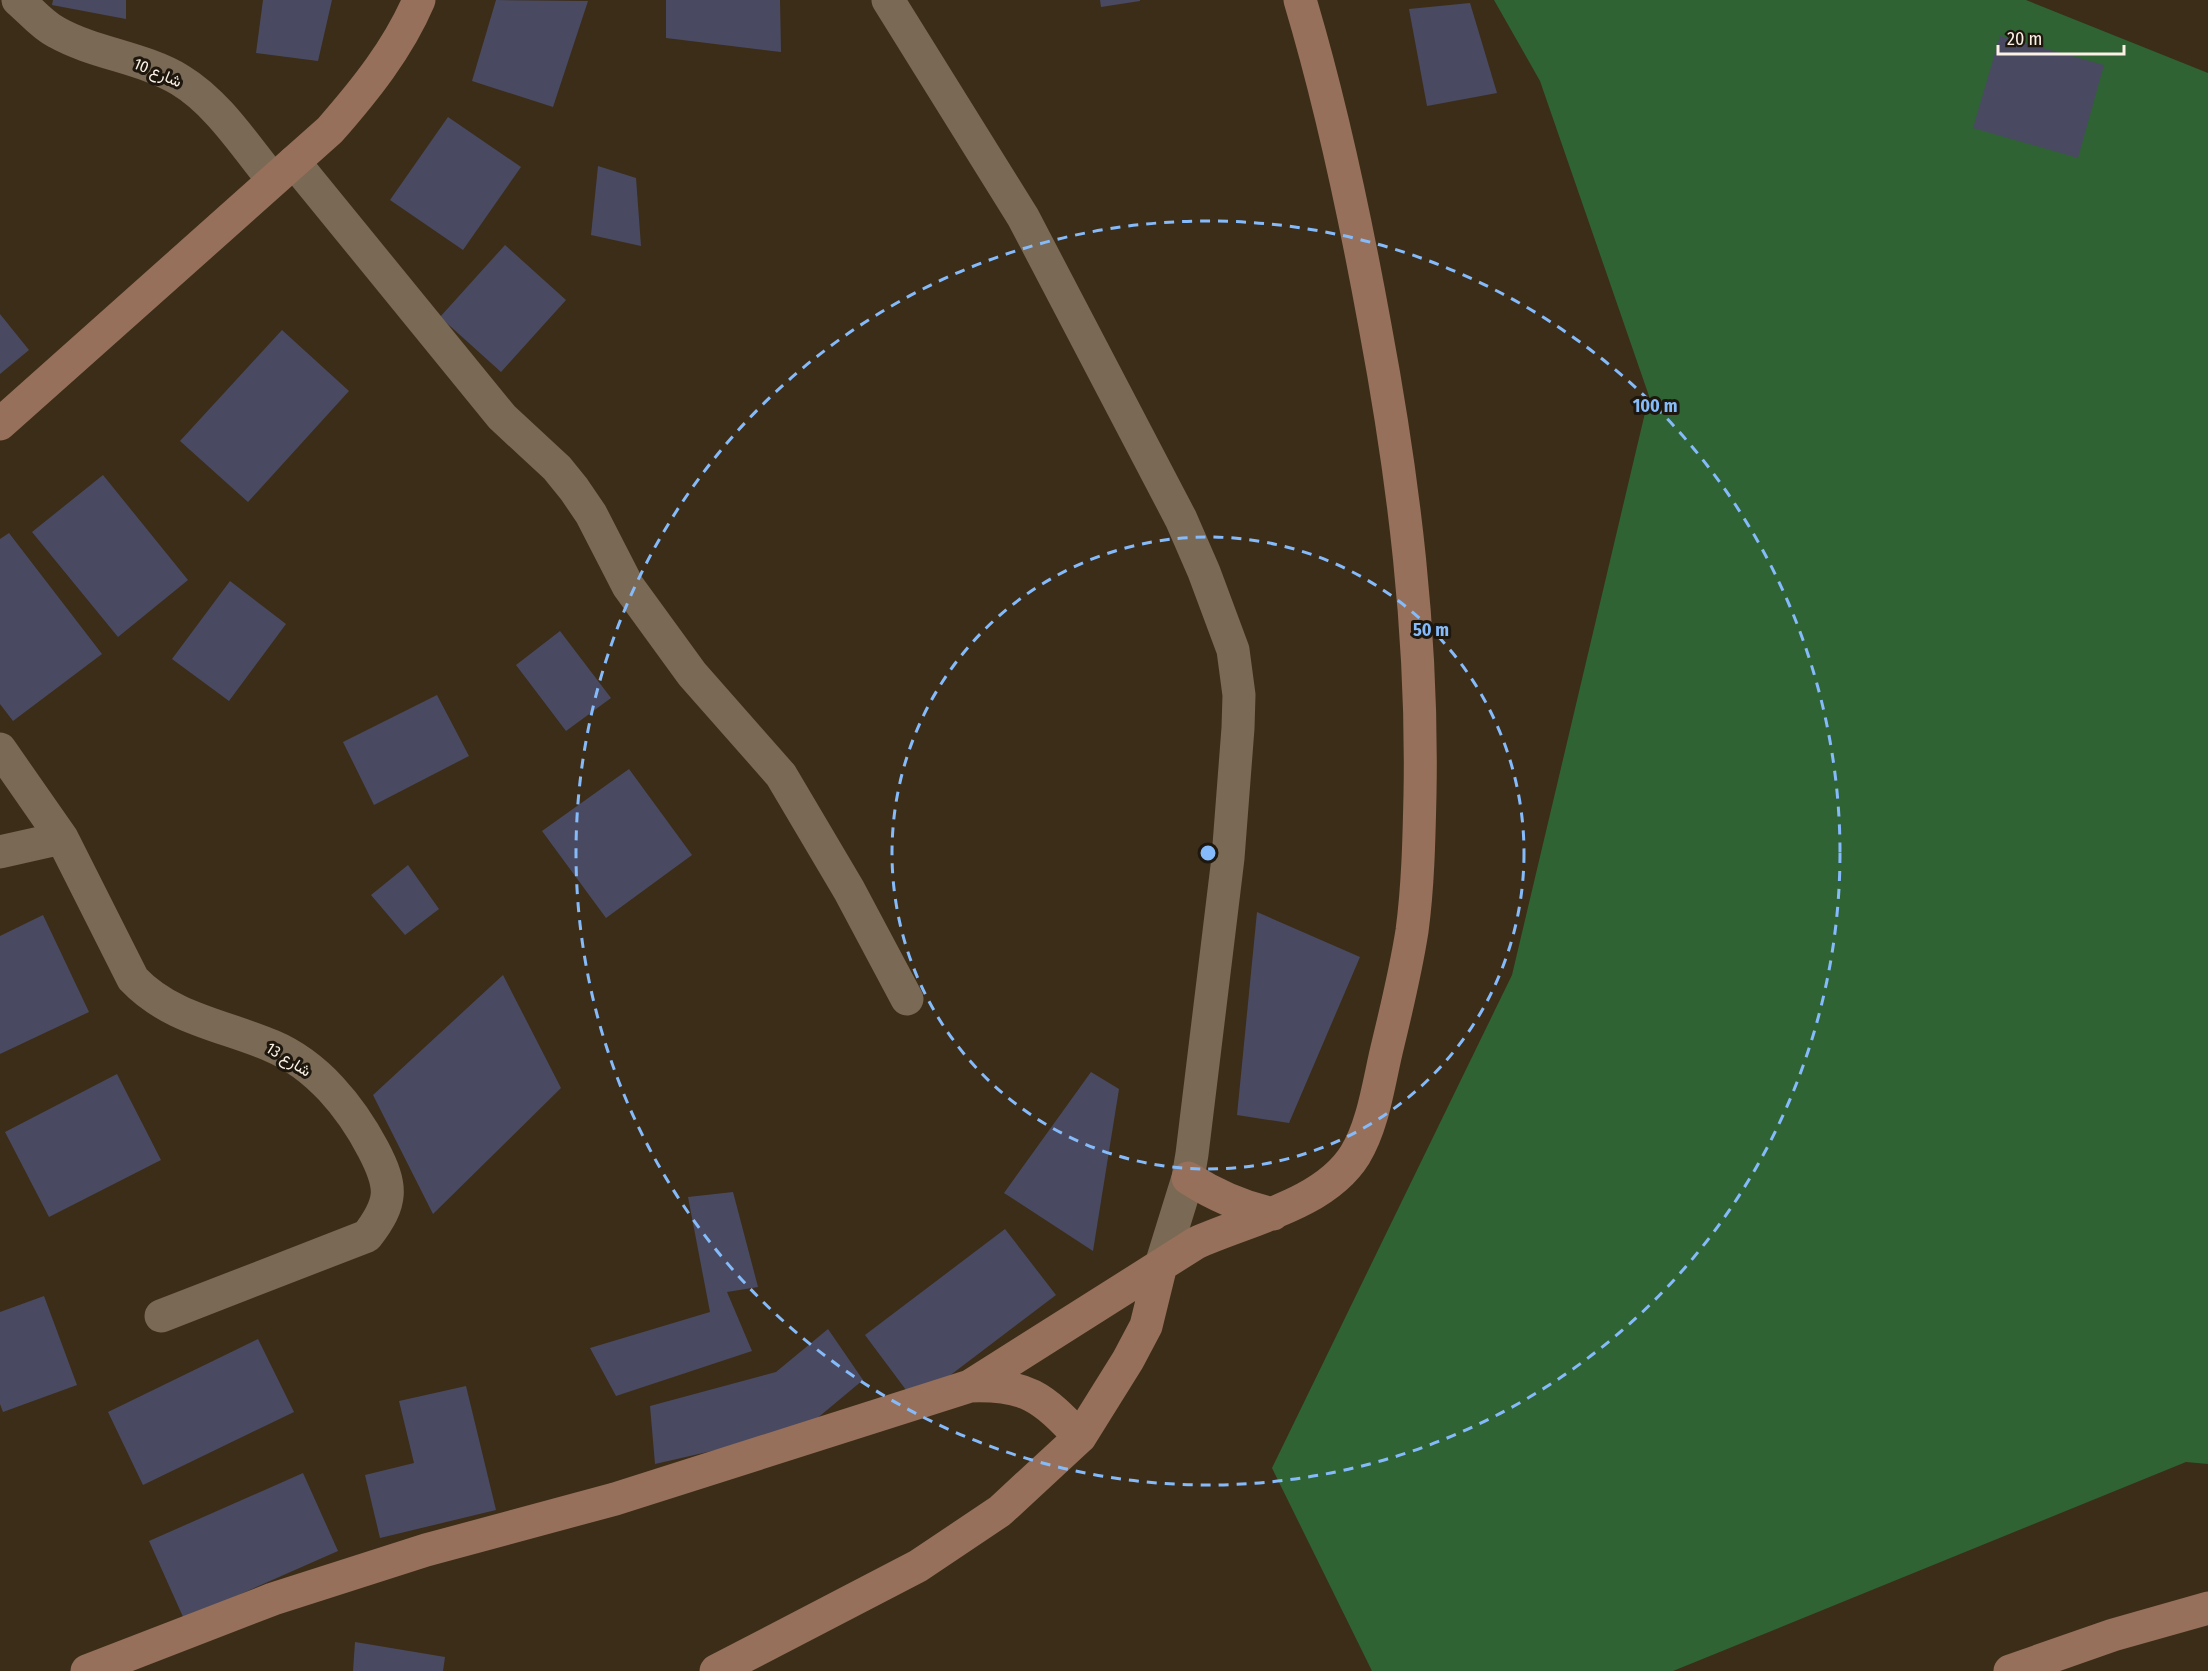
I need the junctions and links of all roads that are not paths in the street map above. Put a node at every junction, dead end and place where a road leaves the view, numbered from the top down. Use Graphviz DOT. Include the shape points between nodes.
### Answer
graph roads {
  1 [pos="18,0"];
  2 [pos="419,0"];
  3 [pos="888,0"];
  4 [pos="1300,0"];
  5 [pos="284,171"];
  6 [pos="0,424"];
  7 [pos="0,749"];
  8 [pos="62,838"];
  9 [pos="0,852"];
  10 [pos="907,999"];
  11 [pos="1188,1178"];
  12 [pos="1275,1214"];
  13 [pos="1161,1265"];
  14 [pos="160,1316"];
  15 [pos="970,1386"];
  16 [pos="1080,1437"];
  17 [pos="2208,1608"];
  18 [pos="87,1671"];
  19 [pos="716,1671"];
  20 [pos="2010,1671"];
  1 -- 5 [label="street, شارع 10" via="55,32 156,68 192,88"];
  2 -- 5 [label="street" via="390,56 361,94 330,130"];
  3 -- 11 [label="street" via="1023,217 1181,519 1233,650 1239,695 1235,783"];
  4 -- 12 [label="street" via="1349,186 1398,446 1421,713 1419,842 1404,977 1367,1126 1355,1156 1338,1175"];
  5 -- 6 [label="street"];
  5 -- 10 [label="street, شارع 10" via="502,417 574,489 635,595 692,674 781,775"];
  7 -- 8 [label="street, شارع 13"];
  8 -- 9 [label="street"];
  8 -- 14 [label="street, شارع 13" via="133,978 148,995 177,1013 274,1046 305,1066 355,1116 387,1176 385,1212 367,1236"];
  11 -- 12 [label="street" via="1215,1196 1244,1208"];
  11 -- 13 [label="street"];
  12 -- 13 [label="street" via="1234,1225"];
  13 -- 15 [label="street"];
  13 -- 16 [label="street" via="1146,1326"];
  15 -- 16 [label="street" via="999,1385 1027,1392 1051,1407"];
  15 -- 18 [label="street" via="626,1495 426,1550 273,1599"];
  16 -- 19 [label="street" via="1000,1511 918,1566"];
  17 -- 20 [label="street" via="2113,1635"];
}
